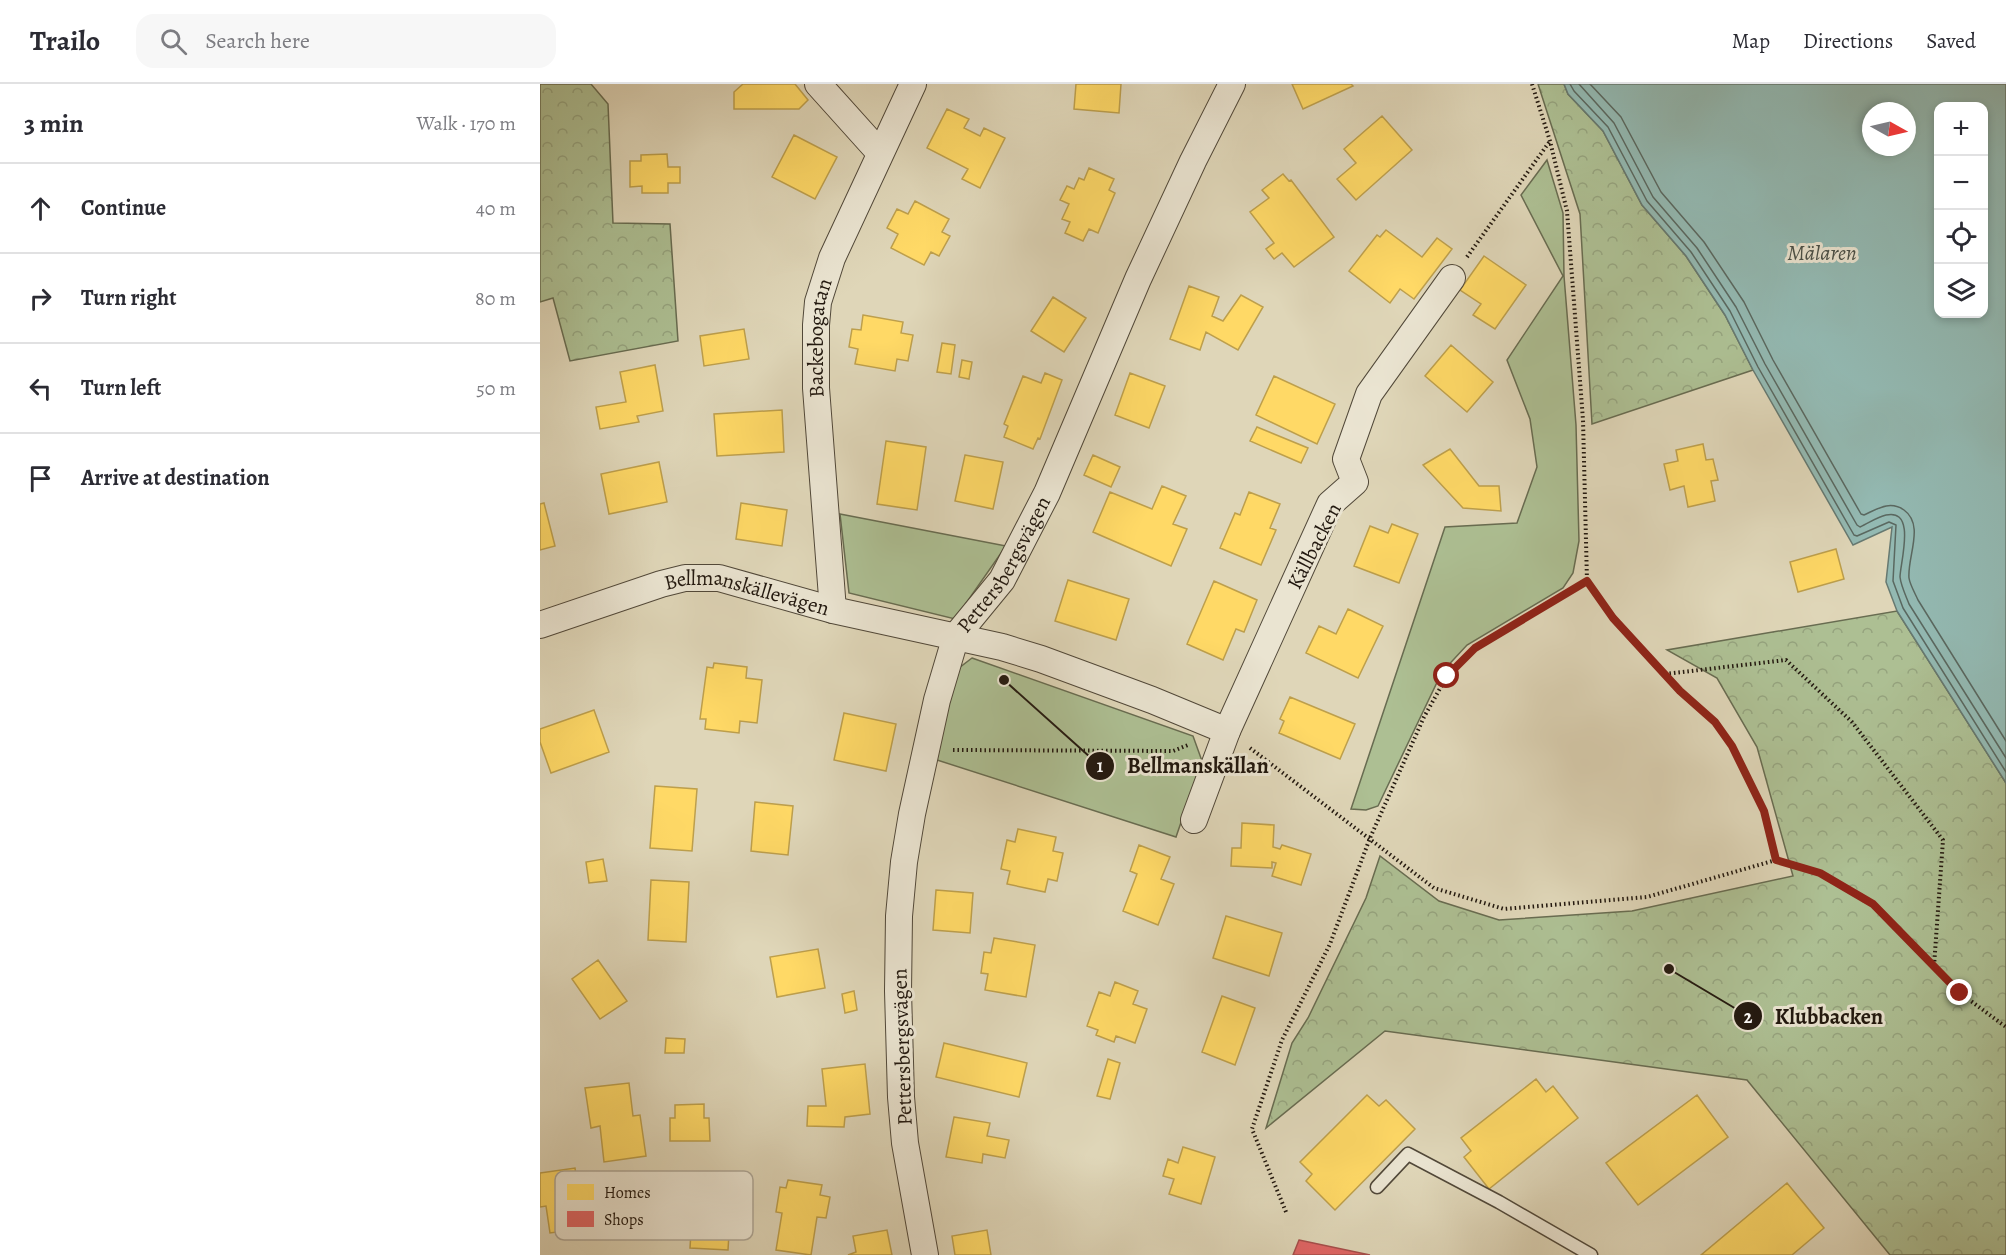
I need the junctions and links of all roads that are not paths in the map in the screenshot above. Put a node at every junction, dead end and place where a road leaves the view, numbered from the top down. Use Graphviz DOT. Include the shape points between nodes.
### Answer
graph roads {
  1 [pos="818,84"];
  2 [pos="913,84"];
  3 [pos="1232,84"];
  4 [pos="880,153"];
  5 [pos="1452,278"];
  6 [pos="833,610"];
  7 [pos="540,625"];
  8 [pos="956,636"];
  9 [pos="1227,731"];
  10 [pos="1194,819"];
  11 [pos="1377,1187"];
  12 [pos="925,1255"];
  13 [pos="1591,1255"];
  1 -- 4 [label="street"];
  2 -- 4 [label="street, Backebogatan"];
  3 -- 8 [label="street, Pettersbergsvägen" via="1138,279 1047,493 1002,580"];
  4 -- 6 [label="street, Backebogatan" via="832,258 818,302 816,388"];
  5 -- 9 [label="street, Källbacken" via="1369,394 1346,459 1355,482 1330,504"];
  6 -- 7 [label="street, Bellmanskällevägen" via="719,578 685,578"];
  6 -- 8 [label="street, Bellmanskällevägen"];
  8 -- 9 [label="street" via="1041,659"];
  8 -- 12 [label="street, Pettersbergsvägen" via="926,750 904,862 899,916 899,1064 904,1132"];
  9 -- 10 [label="street, Källbacken"];
  11 -- 13 [label="lane" via="1408,1154"];
}
